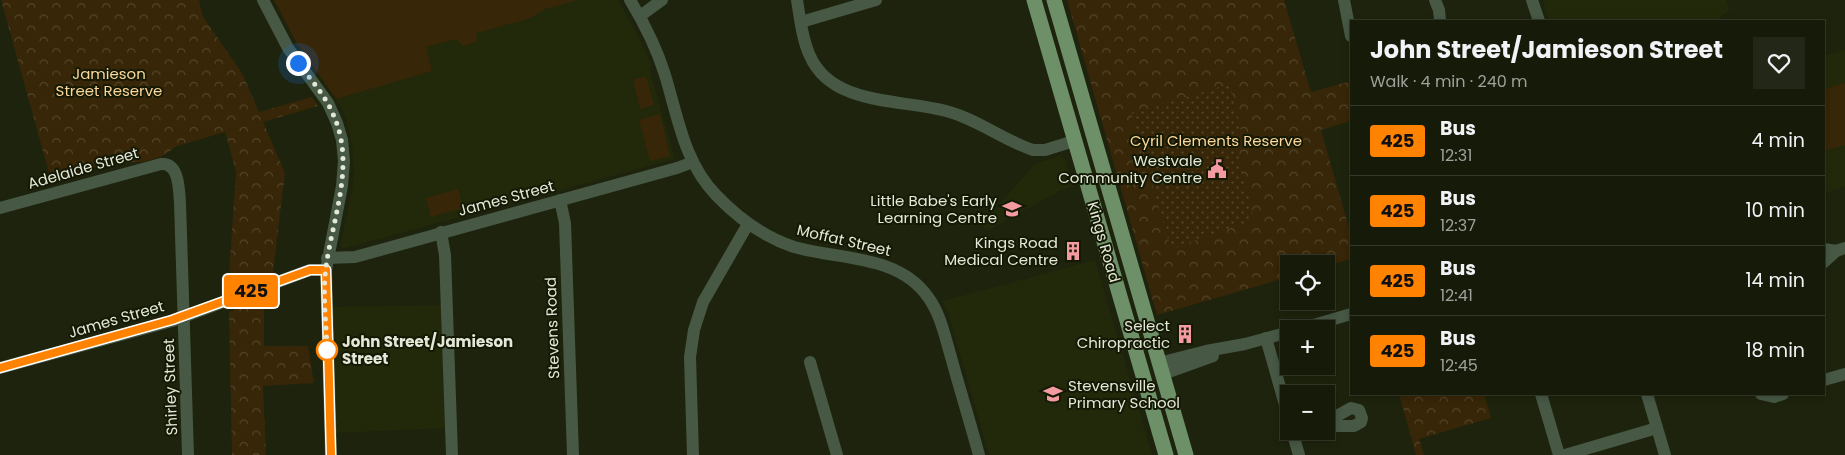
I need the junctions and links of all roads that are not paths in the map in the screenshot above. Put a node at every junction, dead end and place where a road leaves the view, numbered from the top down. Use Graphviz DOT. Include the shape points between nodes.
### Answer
graph roads {
  1 [pos="263,0"];
  2 [pos="630,0"];
  3 [pos="662,0"];
  4 [pos="797,0"];
  5 [pos="876,0"];
  6 [pos="1034,0"];
  7 [pos="1054,0"];
  8 [pos="1344,0"];
  9 [pos="1435,0"];
  10 [pos="1532,0"];
  11 [pos="640,16"];
  12 [pos="1440,20"];
  13 [pos="1538,20"];
  14 [pos="801,22"];
  15 [pos="1350,31"];
  16 [pos="1092,136"];
  17 [pos="1074,141"];
  18 [pos="693,162"];
  19 [pos="174,168"];
  20 [pos="560,200"];
  21 [pos="0,208"];
  22 [pos="748,224"];
  23 [pos="441,232"];
  24 [pos="1835,249"];
  25 [pos="1825,261"];
  26 [pos="327,264"];
  27 [pos="1350,314"];
  28 [pos="184,316"];
  29 [pos="1331,320"];
  30 [pos="1280,334"];
  31 [pos="1266,338"];
  32 [pos="810,362"];
  33 [pos="0,368"];
  34 [pos="1161,369"];
  35 [pos="1845,374"];
  36 [pos="1143,376"];
  37 [pos="1825,380"];
  38 [pos="1280,387"];
  39 [pos="1541,395"];
  40 [pos="1647,395"];
  41 [pos="1764,395"];
  42 [pos="1781,395"];
  43 [pos="1335,417"];
  44 [pos="1335,426"];
  45 [pos="1657,428"];
  46 [pos="1298,440"];
  47 [pos="188,455"];
  48 [pos="331,455"];
  49 [pos="452,455"];
  50 [pos="573,455"];
  51 [pos="693,455"];
  52 [pos="837,455"];
  53 [pos="979,455"];
  54 [pos="1166,455"];
  55 [pos="1186,455"];
  56 [pos="1299,455"];
  57 [pos="1559,455"];
  58 [pos="1565,455"];
  59 [pos="1665,455"];
  1 -- 26 [label="street" via="288,48 328,103 340,132 344,173"];
  2 -- 11 [label="street, Moffat Street"];
  3 -- 11 [label="street"];
  4 -- 14 [label="street"];
  5 -- 14 [label="street"];
  6 -- 17 [label="main road, Kings Road"];
  7 -- 16 [label="main road, Kings Road"];
  8 -- 15 [label="street"];
  9 -- 12 [label="street"];
  10 -- 13 [label="street"];
  11 -- 18 [label="street, Moffat Street" via="665,74"];
  14 -- 17 [label="street" via="809,54 818,70 848,92 957,114 1033,150 1045,150"];
  16 -- 17 [label="main road"];
  16 -- 34 [label="main road, Kings Road"];
  17 -- 36 [label="main road, Kings Road"];
  18 -- 20 [label="street, James Street"];
  18 -- 22 [label="street, Moffat Street" via="715,194"];
  19 -- 21 [label="street, Adelaide Street" via="161,164"];
  19 -- 28 [label="street, Shirley Street" via="180,202"];
  20 -- 23 [label="street, James Street"];
  20 -- 50 [label="street, Stevens Road" via="565,223"];
  22 -- 51 [label="street" via="703,302 694,330 690,357"];
  22 -- 53 [label="street, Moffat Street" via="794,246 894,269 919,286 938,316"];
  23 -- 26 [label="street, James Street"];
  23 -- 49 [label="street" via="445,255"];
  24 -- 25 [label="street"];
  26 -- 28 [label="street, James Street"];
  26 -- 48 [label="street"];
  27 -- 29 [label="street"];
  28 -- 33 [label="street, James Street"];
  28 -- 47 [label="street, Shirley Street"];
  30 -- 31 [label="street"];
  31 -- 34 [label="street" via="1206,351"];
  31 -- 38 [label="street"];
  32 -- 52 [label="street"];
  34 -- 36 [label="main road"];
  34 -- 55 [label="main road, Kings Road"];
  35 -- 37 [label="street"];
  36 -- 54 [label="main road, Kings Road"];
  39 -- 57 [label="street"];
  40 -- 45 [label="street"];
  41 -- 42 [label="street" via="1774,398"];
  43 -- 44 [label="street" via="1350,408 1359,410 1362,418 1354,426"];
  45 -- 58 [label="street"];
  45 -- 59 [label="street"];
  46 -- 56 [label="street"];
}
